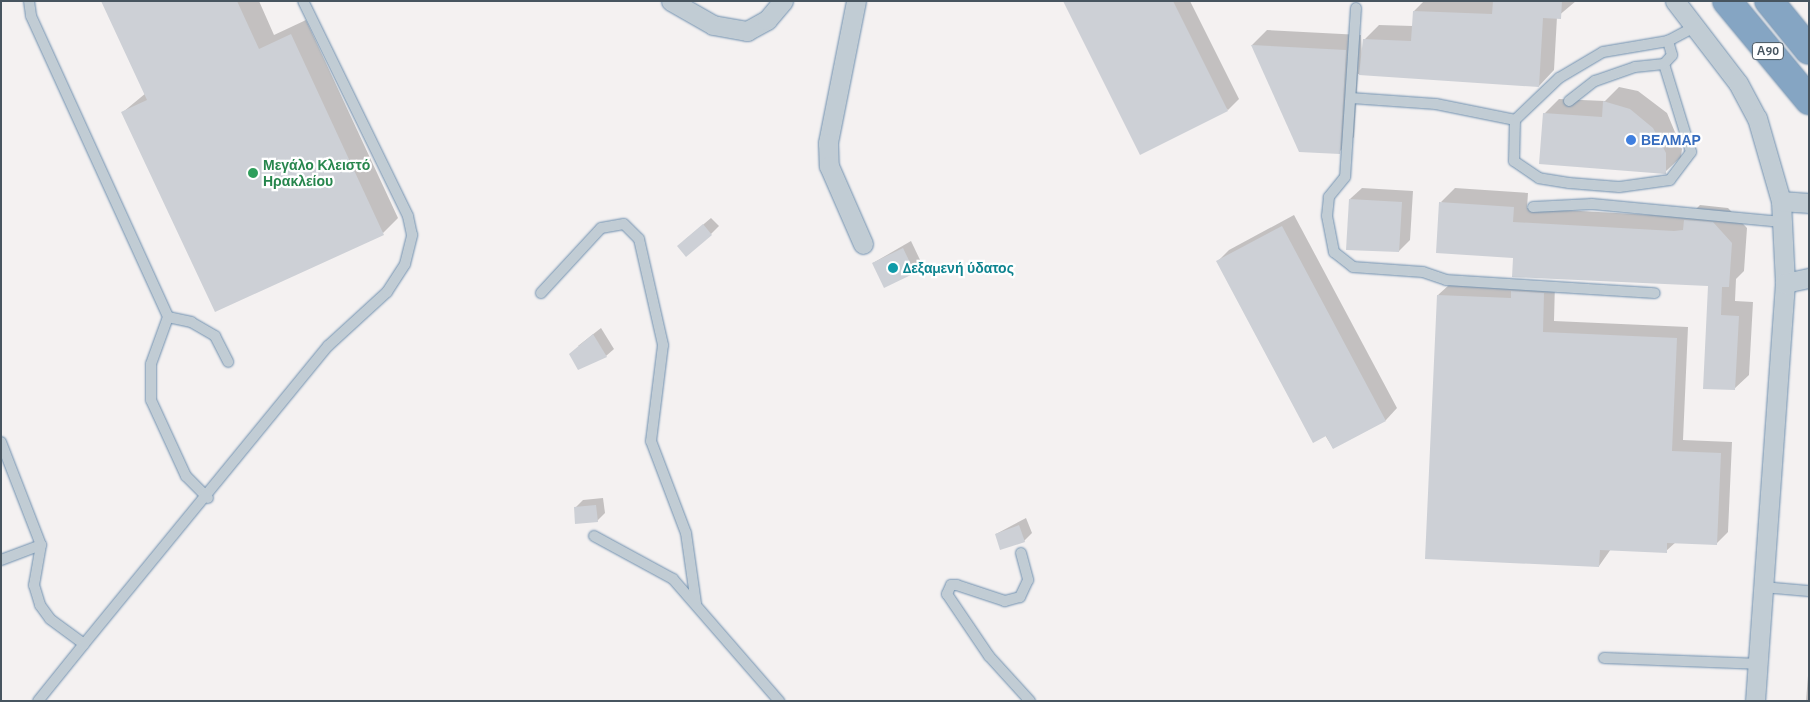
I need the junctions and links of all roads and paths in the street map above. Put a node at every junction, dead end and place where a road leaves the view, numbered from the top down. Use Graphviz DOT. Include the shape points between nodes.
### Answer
graph roads {
  1 [pos="29,1"];
  2 [pos="303,1"];
  3 [pos="671,1"];
  4 [pos="783,1"];
  5 [pos="856,1"];
  6 [pos="1675,1"];
  7 [pos="1727,1"];
  8 [pos="1770,1"];
  9 [pos="1356,8"];
  10 [pos="1696,26"];
  11 [pos="1668,41"];
  12 [pos="1809,50"];
  13 [pos="1664,64"];
  14 [pos="1351,98"];
  15 [pos="1809,100"];
  16 [pos="1570,101"];
  17 [pos="1514,120"];
  18 [pos="1781,200"];
  19 [pos="1809,203"];
  20 [pos="1533,207"];
  21 [pos="1782,222"];
  22 [pos="864,244"];
  23 [pos="1809,278"];
  24 [pos="1785,283"];
  25 [pos="541,293"];
  26 [pos="1655,293"];
  27 [pos="168,317"];
  28 [pos="228,362"];
  29 [pos="1,442"];
  30 [pos="208,498"];
  31 [pos="594,536"];
  32 [pos="41,545"];
  33 [pos="1022,553"];
  34 [pos="1,560"];
  35 [pos="1762,587"];
  36 [pos="1809,591"];
  37 [pos="696,603"];
  38 [pos="84,644"];
  39 [pos="1604,658"];
  40 [pos="1757,664"];
  41 [pos="38,701"];
  42 [pos="779,701"];
  43 [pos="1030,701"];
  44 [pos="1755,701"];
  1 -- 27 [label="lane" via="31,16"];
  2 -- 30 [label="lane" via="408,216 412,240 396,282 328,346"];
  3 -- 4 [label="street" via="713,25 747,31 767,20"];
  5 -- 22 [label="street" via="828,143 829,166"];
  6 -- 10 [label="street"];
  7 -- 15 [label="highway, Α90"];
  8 -- 12 [label="highway, Α90"];
  9 -- 14 [label="lane"];
  10 -- 11 [label="lane"];
  10 -- 18 [label="street" via="1757,118"];
  11 -- 13 [label="lane" via="1672,55"];
  11 -- 17 [label="lane" via="1603,52 1559,78"];
  13 -- 16 [label="lane" via="1636,67 1595,81"];
  13 -- 17 [label="lane" via="1691,152 1670,180 1619,187 1539,178 1514,161"];
  14 -- 17 [label="lane" via="1436,104"];
  14 -- 26 [label="lane" via="1345,177 1329,197 1327,216 1334,252 1353,267 1423,272 1446,280"];
  18 -- 19 [label="street"];
  18 -- 21 [label="street"];
  20 -- 21 [label="lane" via="1592,204"];
  21 -- 24 [label="street"];
  23 -- 24 [label="street"];
  24 -- 35 [label="street"];
  25 -- 37 [label="lane" via="601,228 624,224 639,239 663,345 651,441 686,533"];
  27 -- 28 [label="lane" via="191,322 216,336"];
  27 -- 30 [label="lane" via="151,364 151,400 186,476"];
  29 -- 32 [label="lane"];
  30 -- 38 [label="lane"];
  31 -- 37 [label="lane" via="658,567"];
  32 -- 34 [label="lane"];
  32 -- 38 [label="lane" via="34,585 40,605 50,619"];
  33 -- 43 [label="lane" via="1028,580 1020,597 1005,601 957,585 951,585 947,594 984,650"];
  35 -- 36 [label="lane"];
  35 -- 40 [label="street"];
  37 -- 42 [label="lane"];
  38 -- 41 [label="lane"];
  39 -- 40 [label="lane"];
  40 -- 44 [label="street"];
}
